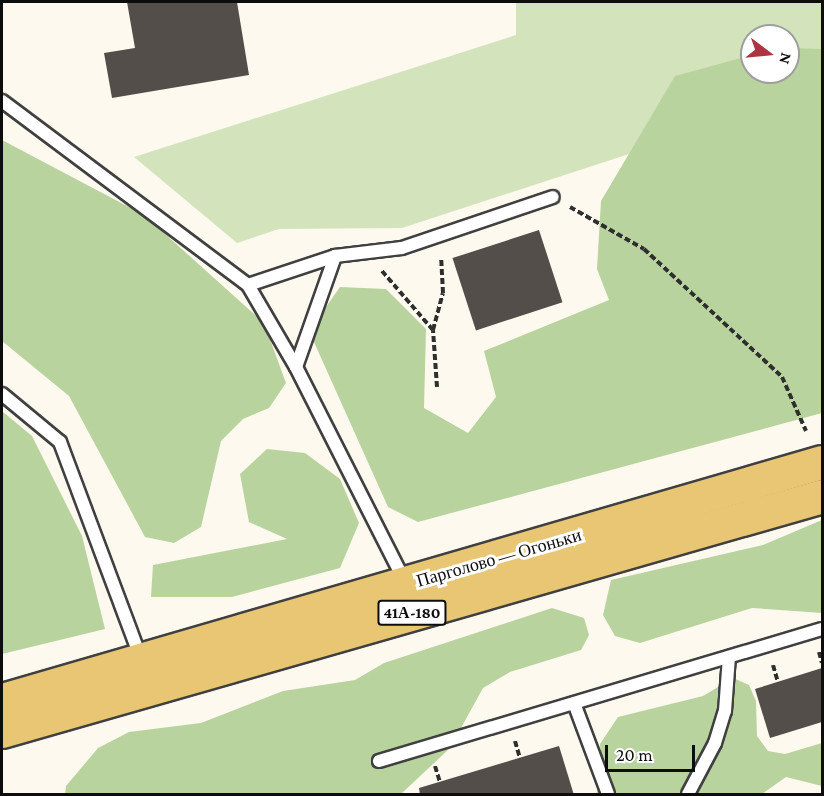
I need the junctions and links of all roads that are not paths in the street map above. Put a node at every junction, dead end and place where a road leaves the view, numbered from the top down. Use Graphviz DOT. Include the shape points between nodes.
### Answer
graph roads {
  1 [pos="2,101"];
  2 [pos="553,197"];
  3 [pos="335,256"];
  4 [pos="248,285"];
  5 [pos="296,367"];
  6 [pos="2,394"];
  7 [pos="822,462"];
  8 [pos="822,496"];
  9 [pos="406,585"];
  10 [pos="822,629"];
  11 [pos="729,657"];
  12 [pos="141,660"];
  13 [pos="2,700"];
  14 [pos="574,703"];
  15 [pos="2,731"];
  16 [pos="379,761"];
  17 [pos="608,795"];
  18 [pos="688,795"];
  1 -- 4 [label="lane"];
  2 -- 3 [label="lane" via="402,248"];
  3 -- 4 [label="lane"];
  3 -- 5 [label="lane"];
  4 -- 5 [label="lane"];
  5 -- 9 [label="lane"];
  6 -- 12 [label="lane" via="60,442"];
  7 -- 9 [label="main road, Парголово — Огоньки / 41А-180"];
  8 -- 15 [label="main road, Парголово — Огоньки / 41А-180"];
  9 -- 12 [label="main road, Парголово — Огоньки / 41А-180"];
  10 -- 11 [label="lane"];
  11 -- 14 [label="lane"];
  11 -- 18 [label="lane" via="718,732"];
  12 -- 13 [label="main road, Парголово — Огоньки / 41А-180"];
  14 -- 16 [label="lane"];
  14 -- 17 [label="lane"];
}
